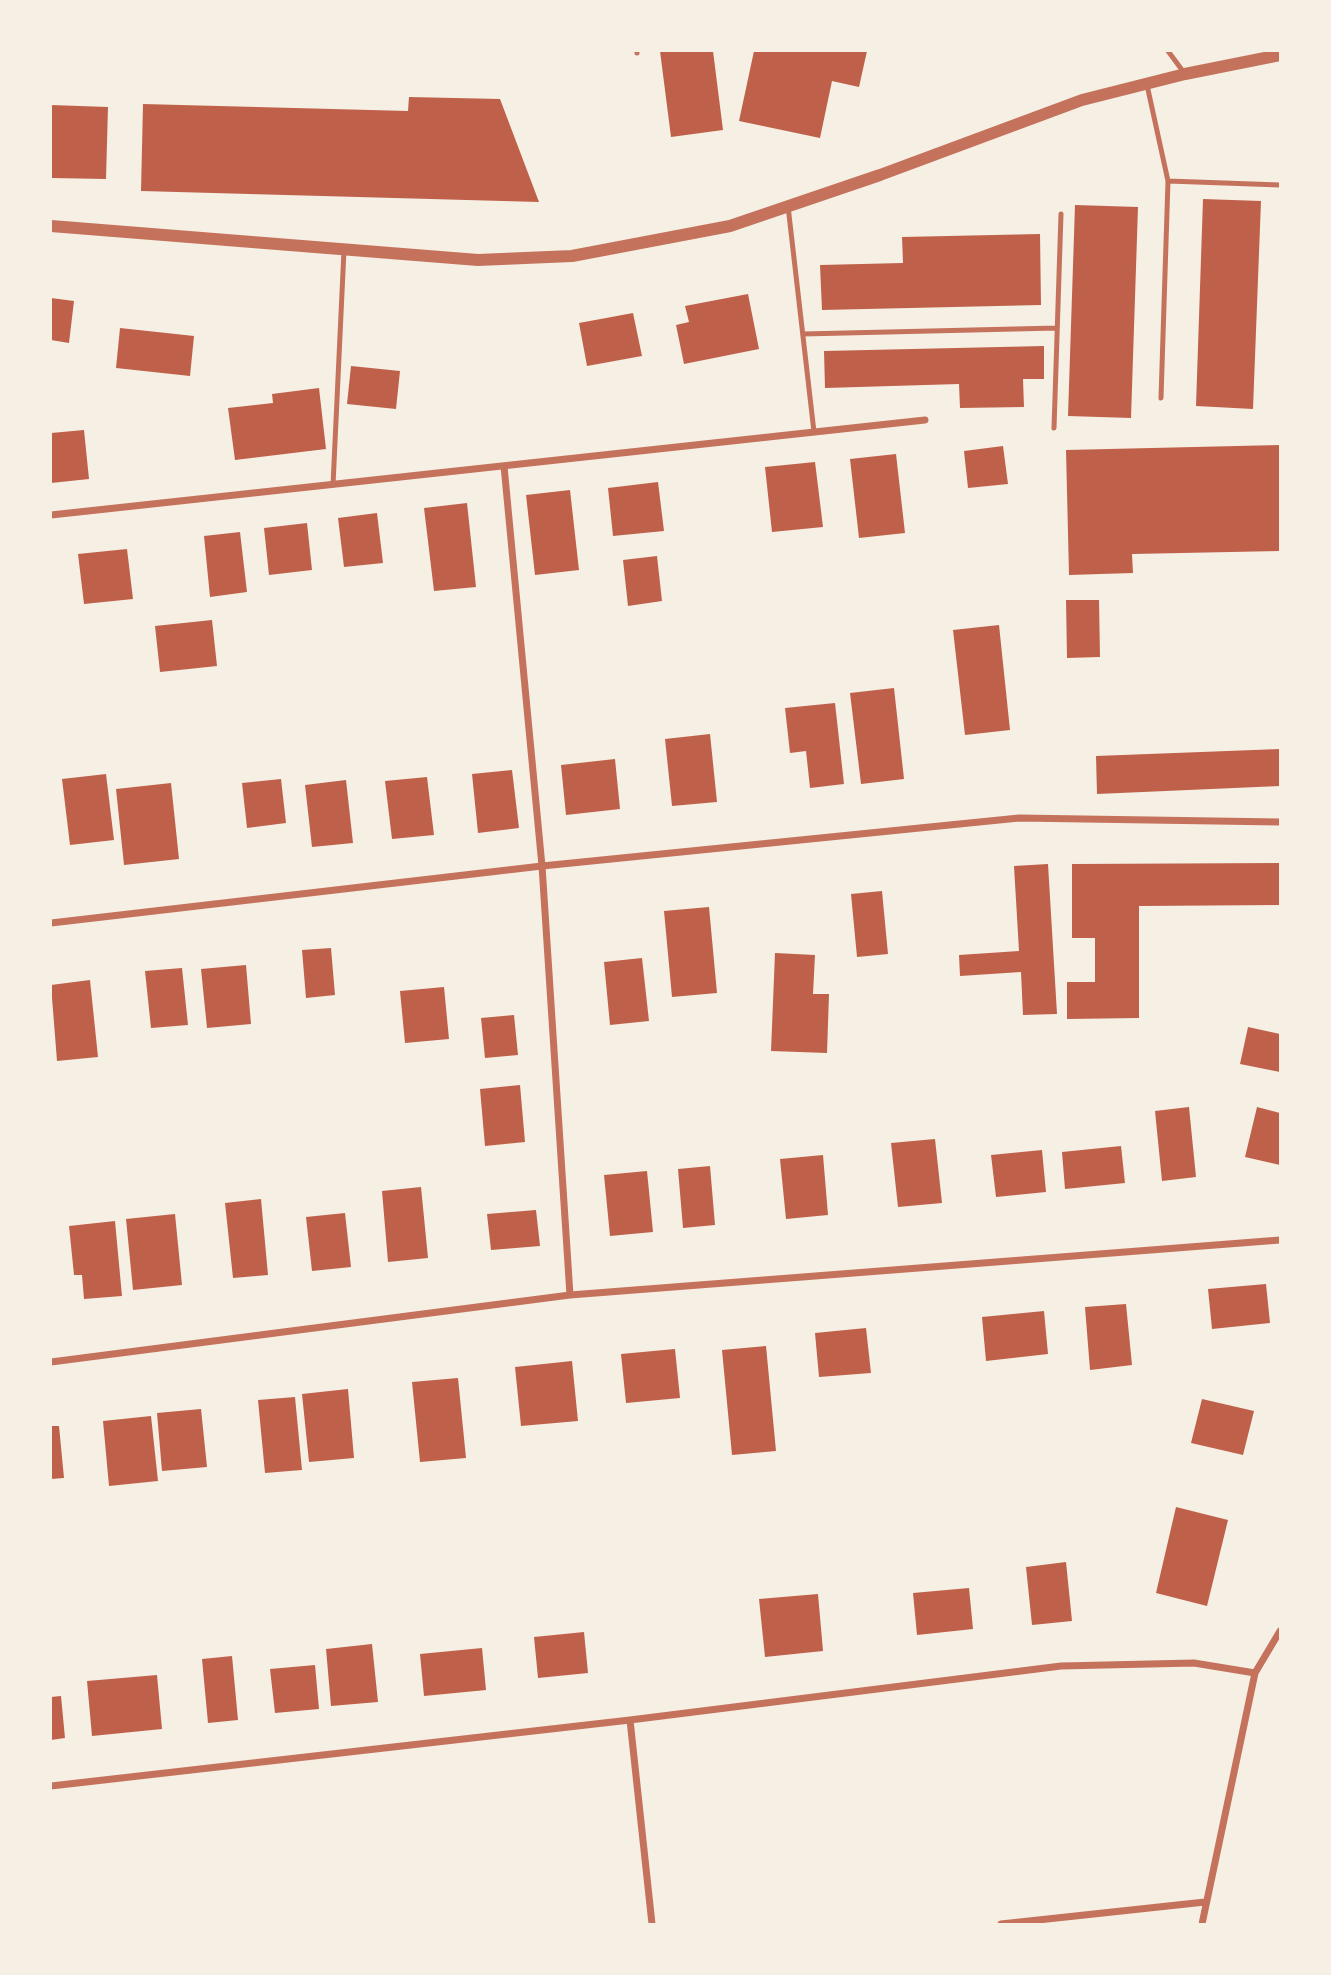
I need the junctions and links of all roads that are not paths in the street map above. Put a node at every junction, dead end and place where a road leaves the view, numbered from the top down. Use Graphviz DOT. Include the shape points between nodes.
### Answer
graph roads {
  1 [pos="1168,51"];
  2 [pos="1280,55"];
  3 [pos="1185,74"];
  4 [pos="1146,84"];
  5 [pos="1168,181"];
  6 [pos="1280,185"];
  7 [pos="788,206"];
  8 [pos="1061,214"];
  9 [pos="51,226"];
  10 [pos="344,250"];
  11 [pos="1057,328"];
  12 [pos="803,334"];
  13 [pos="1161,398"];
  14 [pos="925,420"];
  15 [pos="1054,428"];
  16 [pos="814,432"];
  17 [pos="504,466"];
  18 [pos="333,485"];
  19 [pos="51,515"];
  20 [pos="1280,822"];
  21 [pos="542,866"];
  22 [pos="51,923"];
  23 [pos="1280,1240"];
  24 [pos="570,1295"];
  25 [pos="51,1362"];
  26 [pos="1280,1631"];
  27 [pos="1255,1673"];
  28 [pos="629,1720"];
  29 [pos="51,1786"];
  30 [pos="1205,1902"];
  31 [pos="652,1924"];
  32 [pos="1001,1924"];
  33 [pos="1202,1924"];
  1 -- 3 [label="lane"];
  2 -- 3 [label="street"];
  3 -- 4 [label="street"];
  4 -- 5 [label="lane"];
  4 -- 7 [label="street" via="1082,100"];
  5 -- 6 [label="lane"];
  5 -- 13 [label="lane"];
  7 -- 10 [label="street" via="730,226 572,256 478,260"];
  7 -- 12 [label="lane"];
  8 -- 11 [label="lane"];
  9 -- 10 [label="street"];
  10 -- 18 [label="lane"];
  11 -- 12 [label="lane"];
  11 -- 15 [label="lane"];
  12 -- 16 [label="lane"];
  14 -- 16 [label="street"];
  16 -- 17 [label="street"];
  17 -- 18 [label="street"];
  17 -- 21 [label="street"];
  18 -- 19 [label="street"];
  20 -- 21 [label="street" via="1019,817"];
  21 -- 22 [label="street"];
  21 -- 24 [label="street"];
  23 -- 24 [label="street"];
  24 -- 25 [label="street"];
  26 -- 27 [label="street"];
  27 -- 28 [label="street" via="1194,1663 1061,1666"];
  27 -- 30 [label="street"];
  28 -- 29 [label="street"];
  28 -- 31 [label="street"];
  30 -- 32 [label="street"];
  30 -- 33 [label="street"];
}
